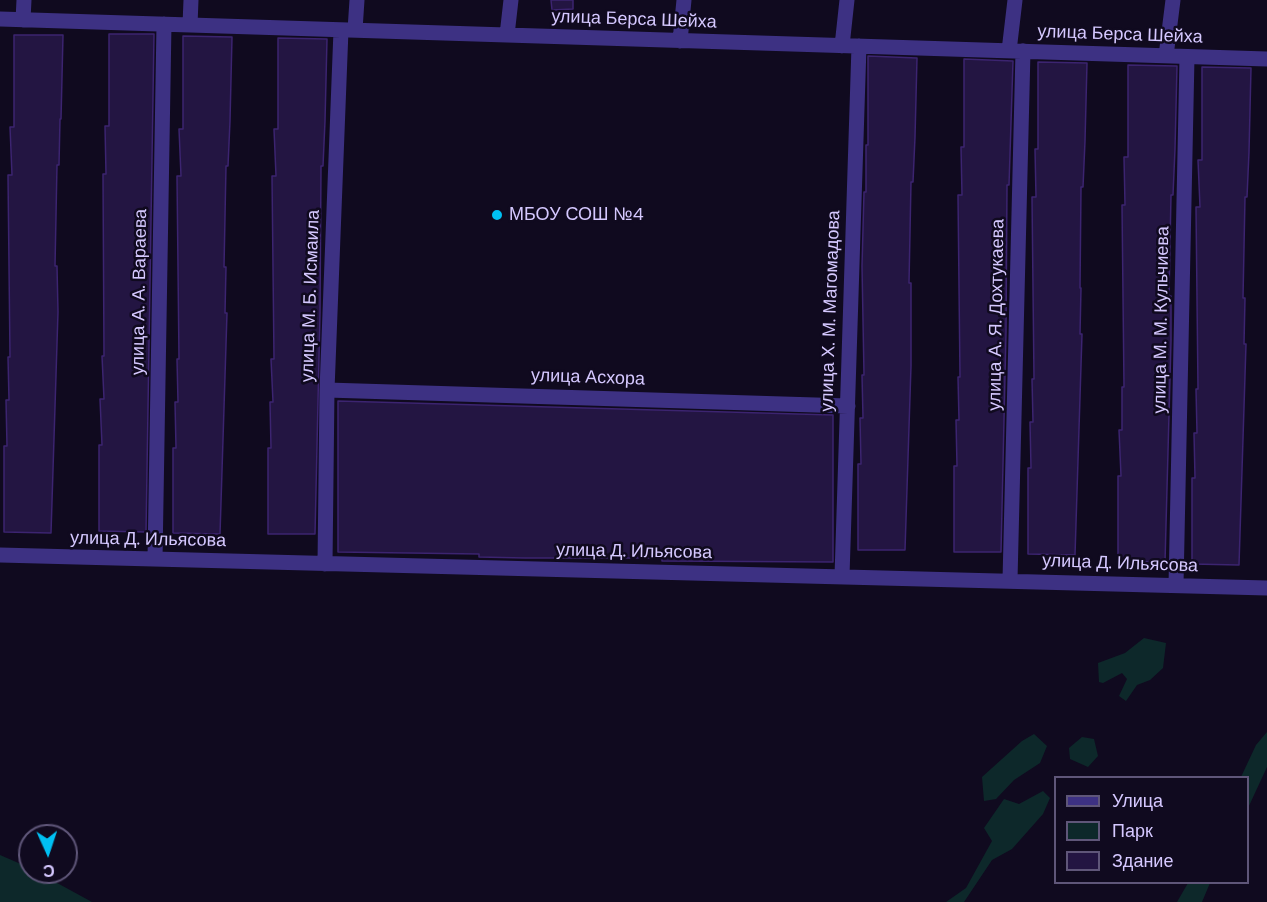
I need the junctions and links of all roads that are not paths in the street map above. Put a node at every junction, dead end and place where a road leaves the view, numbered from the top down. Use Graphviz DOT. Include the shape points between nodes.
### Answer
graph roads {
  1 [pos="24,0"];
  2 [pos="191,0"];
  3 [pos="357,0"];
  4 [pos="511,0"];
  5 [pos="684,0"];
  6 [pos="847,0"];
  7 [pos="1015,0"];
  8 [pos="1173,0"];
  9 [pos="0,19"];
  10 [pos="22,20"];
  11 [pos="164,24"];
  12 [pos="190,25"];
  13 [pos="348,30"];
  14 [pos="507,35"];
  15 [pos="680,41"];
  16 [pos="842,46"];
  17 [pos="859,46"];
  18 [pos="1016,51"];
  19 [pos="1166,56"];
  20 [pos="1187,57"];
  21 [pos="1267,59"];
  22 [pos="327,390"];
  23 [pos="848,406"];
  24 [pos="0,555"];
  25 [pos="155,559"];
  26 [pos="325,564"];
  27 [pos="842,576"];
  28 [pos="1010,580"];
  29 [pos="1176,585"];
  30 [pos="1267,588"];
  1 -- 10 [label="street"];
  2 -- 12 [label="street"];
  3 -- 13 [label="street, улица М. Б. Исмаила"];
  4 -- 14 [label="street"];
  5 -- 15 [label="street"];
  6 -- 16 [label="street"];
  7 -- 18 [label="street, улица А. Я. Дохтукаева"];
  8 -- 19 [label="street"];
  9 -- 10 [label="street, улица Берса Шейха"];
  10 -- 11 [label="street, улица Берса Шейха"];
  11 -- 12 [label="street, улица Берса Шейха"];
  11 -- 25 [label="street, улица А. А. Вараева"];
  12 -- 13 [label="street, улица Берса Шейха"];
  13 -- 14 [label="street, улица Берса Шейха"];
  13 -- 22 [label="street, улица М. Б. Исмаила"];
  14 -- 15 [label="street, улица Берса Шейха"];
  15 -- 16 [label="street, улица Берса Шейха"];
  16 -- 17 [label="street, улица Берса Шейха"];
  17 -- 18 [label="street, улица Берса Шейха"];
  17 -- 23 [label="street, улица Х. М. Магомадова"];
  18 -- 19 [label="street, улица Берса Шейха"];
  18 -- 28 [label="street, улица А. Я. Дохтукаева"];
  19 -- 20 [label="street, улица Берса Шейха"];
  20 -- 21 [label="street, улица Берса Шейха"];
  20 -- 29 [label="street, улица М. М. Кульчиева"];
  22 -- 23 [label="street, улица Асхора"];
  22 -- 26 [label="street, улица М. Б. Исмаила"];
  23 -- 27 [label="street, улица Х. М. Магомадова"];
  24 -- 25 [label="street, улица Д. Ильясова"];
  25 -- 26 [label="street, улица Д. Ильясова"];
  26 -- 27 [label="street, улица Д. Ильясова"];
  27 -- 28 [label="street, улица Д. Ильясова"];
  28 -- 29 [label="street, улица Д. Ильясова"];
  29 -- 30 [label="street, улица Д. Ильясова"];
}
